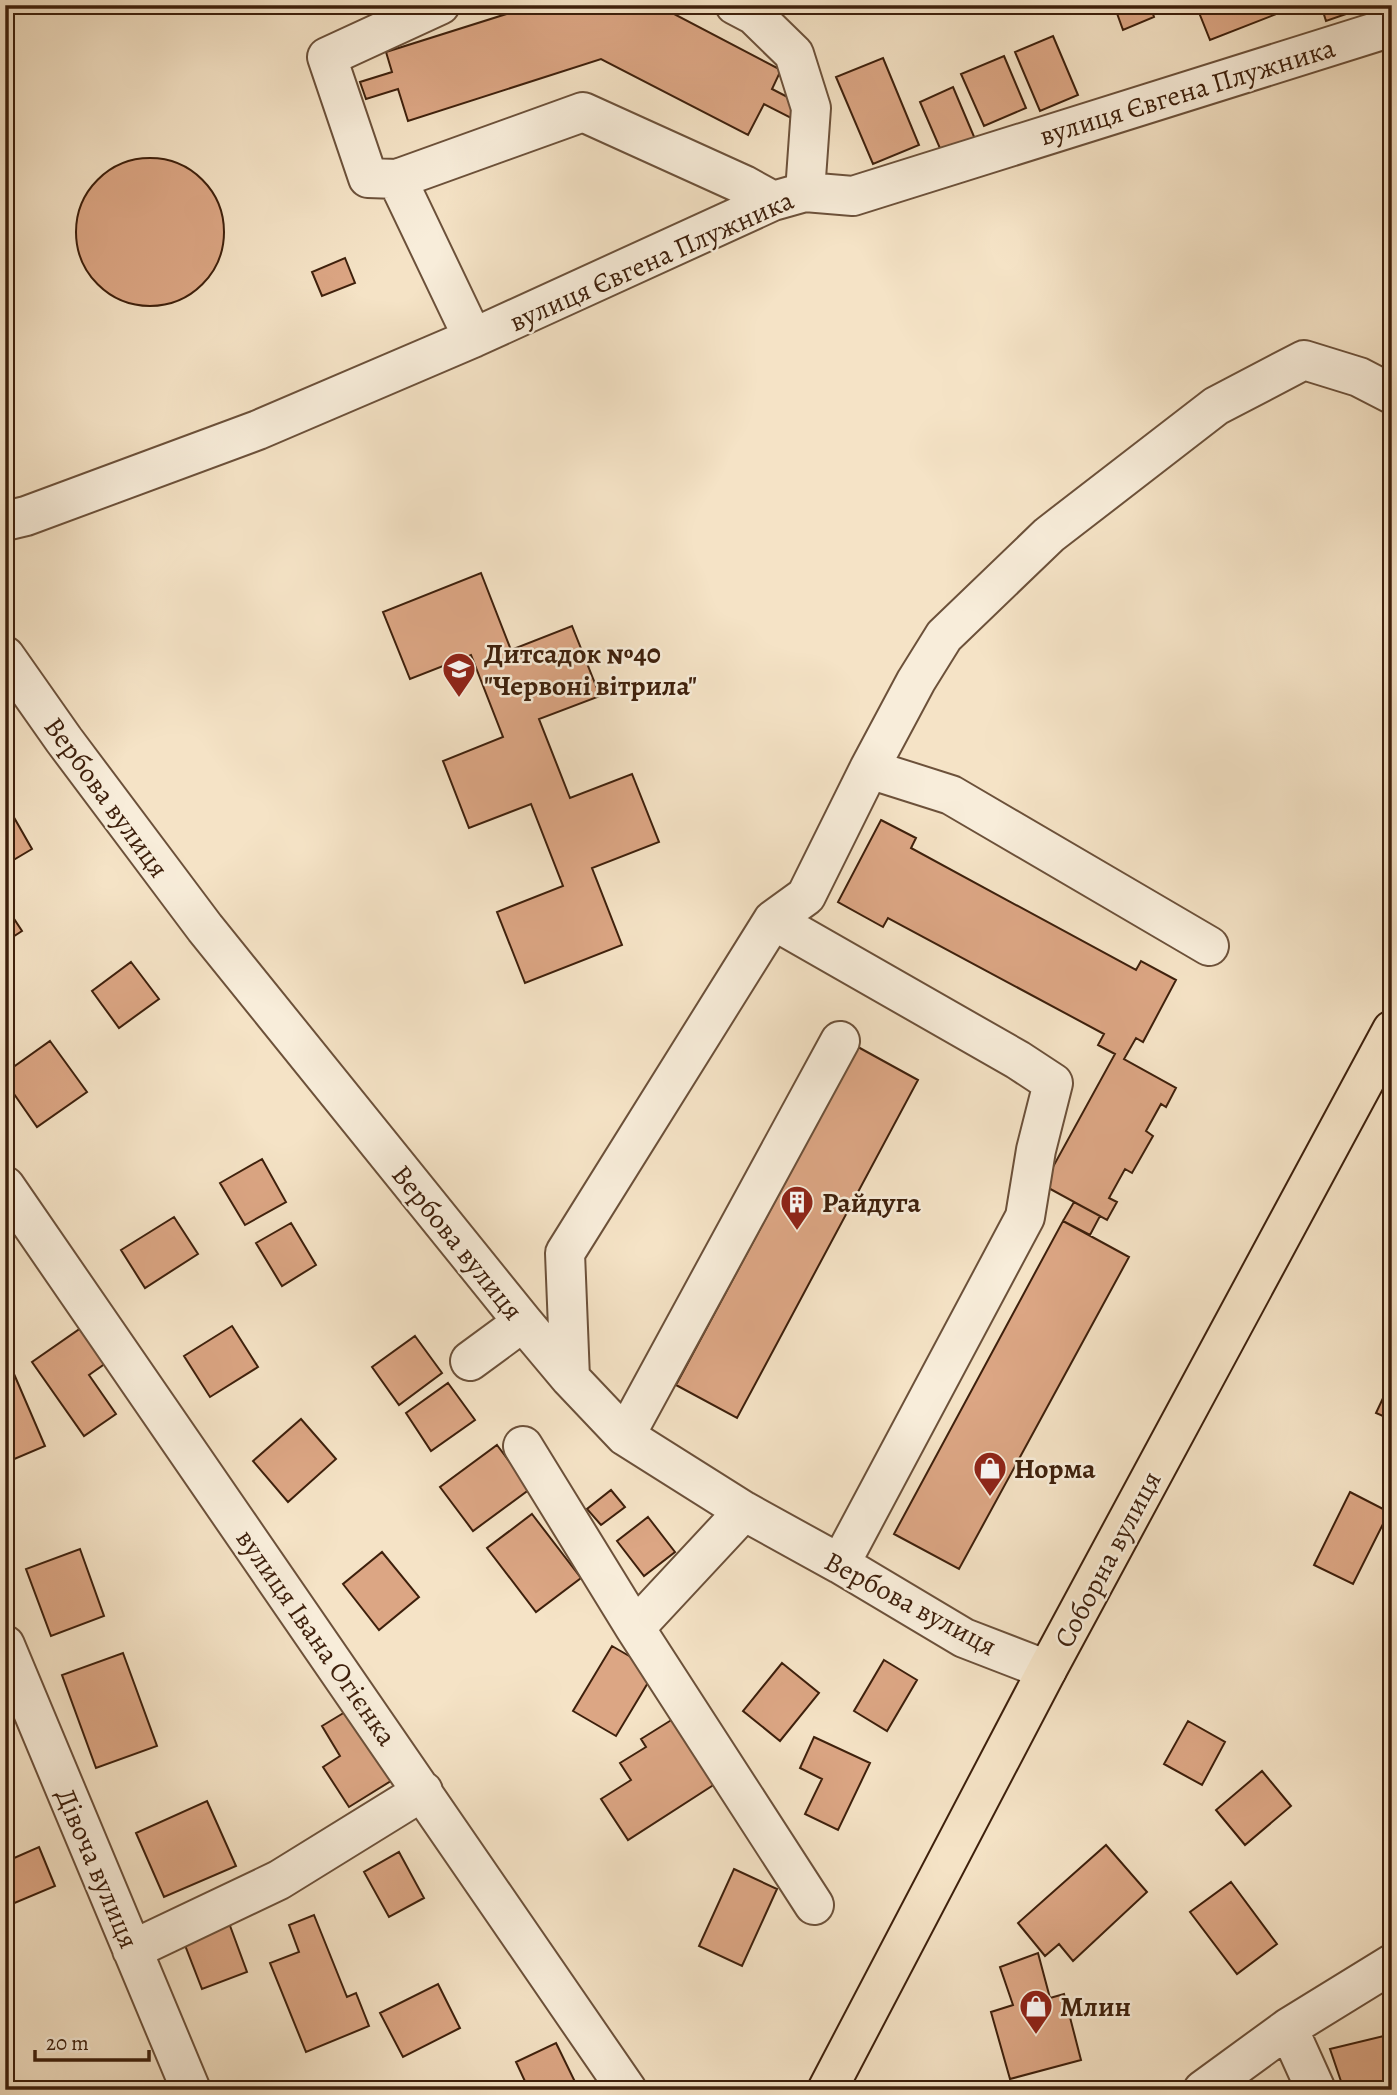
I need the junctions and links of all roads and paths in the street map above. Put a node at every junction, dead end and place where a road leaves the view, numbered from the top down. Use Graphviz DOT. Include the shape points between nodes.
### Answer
graph roads {
  1 [pos="440,5"];
  2 [pos="735,5"];
  3 [pos="1392,27"];
  4 [pos="397,179"];
  5 [pos="789,197"];
  6 [pos="473,338"];
  7 [pos="1392,394"];
  8 [pos="5,521"];
  9 [pos="5,656"];
  10 [pos="869,769"];
  11 [pos="774,920"];
  12 [pos="1209,946"];
  13 [pos="1392,1030"];
  14 [pos="840,1041"];
  15 [pos="5,1186"];
  16 [pos="523,1322"];
  17 [pos="470,1361"];
  18 [pos="570,1378"];
  19 [pos="625,1436"];
  20 [pos="523,1446"];
  21 [pos="744,1511"];
  22 [pos="840,1564"];
  23 [pos="635,1628"];
  24 [pos="5,1645"];
  25 [pos="1047,1670"];
  26 [pos="423,1791"];
  27 [pos="814,1905"];
  28 [pos="132,1950"];
  29 [pos="1392,1964"];
  30 [pos="1288,2028"];
  31 [pos="191,2090"];
  32 [pos="627,2090"];
  33 [pos="827,2090"];
  34 [pos="1203,2090"];
  35 [pos="1316,2090"];
  1 -- 4 [label="street" via="327,57 368,178"];
  2 -- 5 [label="street" via="754,15 794,54 811,108"];
  3 -- 5 [label="street, вулиця Євгена Плужника" via="853,196"];
  4 -- 5 [label="street" via="583,112 744,185"];
  4 -- 6 [label="street"];
  5 -- 6 [label="street, вулиця Євгена Плужника"];
  6 -- 8 [label="street, вулиця Євгена Плужника" via="258,430"];
  7 -- 10 [label="street" via="1359,377 1304,360 1216,406 1049,535 944,636"];
  9 -- 16 [label="street, Вербова вулиця" via="205,929"];
  10 -- 11 [label="street" via="806,896"];
  10 -- 12 [label="street" via="951,795"];
  11 -- 18 [label="street" via="565,1253"];
  11 -- 22 [label="street" via="1053,1083 1035,1150 1025,1217"];
  13 -- 25 [label="main road, Соборна вулиця"];
  14 -- 19 [label="street"];
  15 -- 26 [label="street, вулиця Івана Огієнка"];
  16 -- 17 [label="street"];
  16 -- 18 [label="street, Вербова вулиця"];
  18 -- 19 [label="street, Вербова вулиця"];
  19 -- 21 [label="street, Вербова вулиця"];
  20 -- 23 [label="street"];
  21 -- 22 [label="street, Вербова вулиця"];
  21 -- 23 [label="street"];
  22 -- 25 [label="street, Вербова вулиця" via="964,1638"];
  23 -- 27 [label="street"];
  24 -- 28 [label="street, Дівоча вулиця"];
  25 -- 33 [label="main road, Соборна вулиця"];
  26 -- 28 [label="street" via="279,1880"];
  26 -- 32 [label="street, вулиця Івана Огієнка"];
  28 -- 31 [label="street, Дівоча вулиця"];
  29 -- 30 [label="street"];
  30 -- 34 [label="street"];
  30 -- 35 [label="street"];
}
